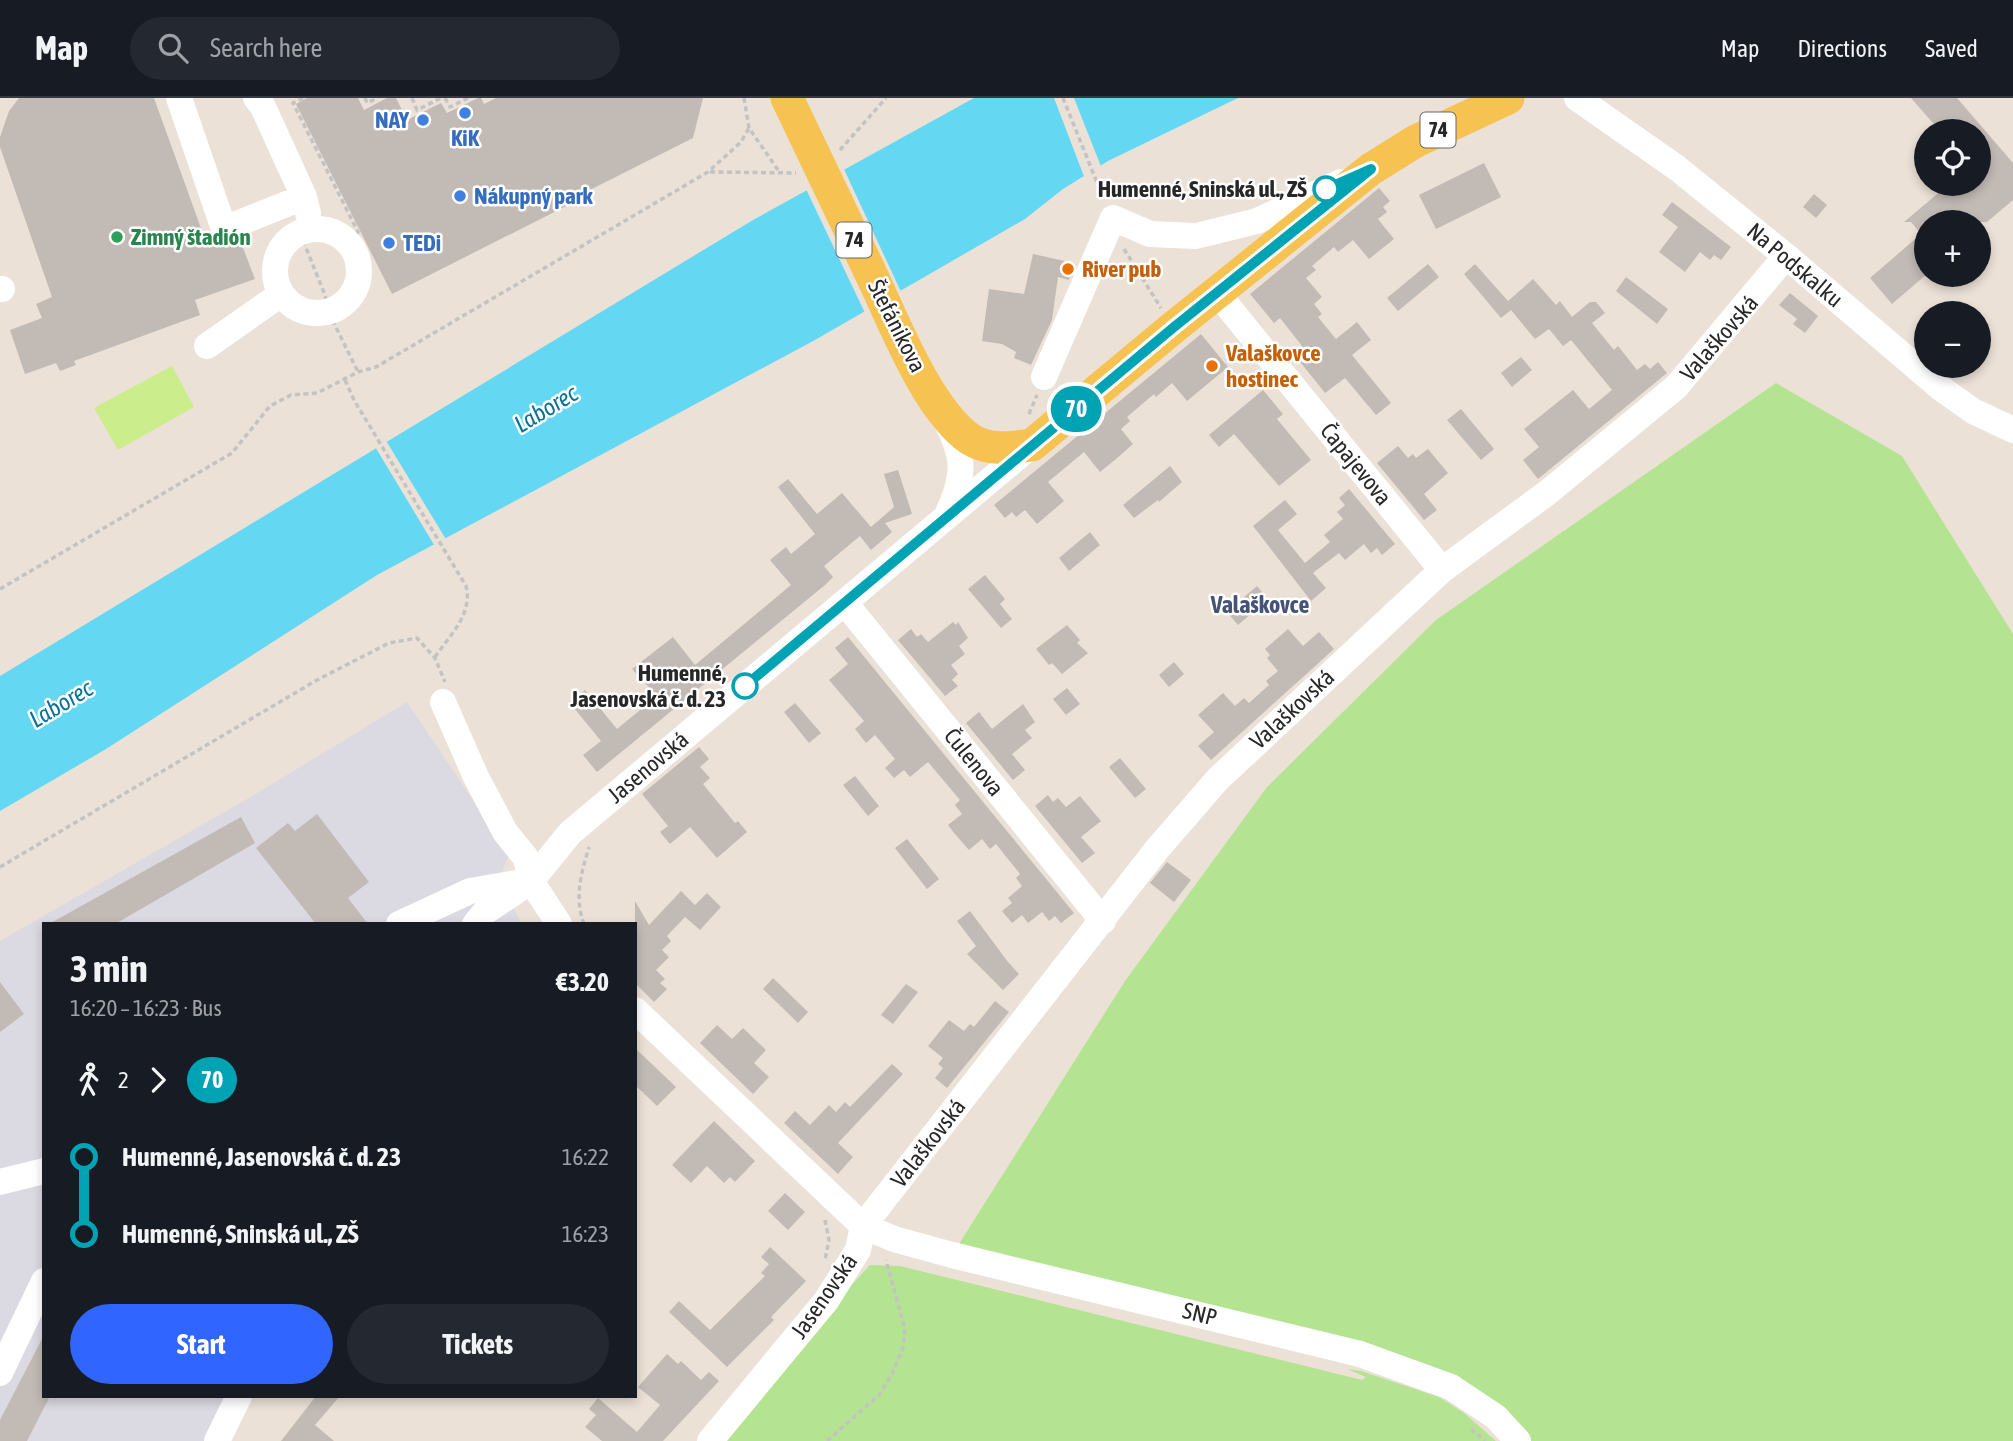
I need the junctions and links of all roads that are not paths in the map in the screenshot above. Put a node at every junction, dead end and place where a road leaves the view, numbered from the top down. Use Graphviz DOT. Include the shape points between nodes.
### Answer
graph roads {
  1 [pos="179,98"];
  2 [pos="787,98"];
  3 [pos="1508,98"];
  4 [pos="1577,98"];
  5 [pos="259,100"];
  6 [pos="1371,169"];
  7 [pos="304,197"];
  8 [pos="311,229"];
  9 [pos="1786,256"];
  10 [pos="1217,293"];
  11 [pos="281,294"];
  12 [pos="207,346"];
  13 [pos="1044,377"];
  14 [pos="936,402"];
  15 [pos="2013,430"];
  16 [pos="1028,434"];
  17 [pos="945,518"];
  18 [pos="1442,570"];
  19 [pos="845,603"];
  20 [pos="443,702"];
  21 [pos="531,881"];
  22 [pos="1103,921"];
  23 [pos="403,922"];
  24 [pos="476,922"];
  25 [pos="558,922"];
  26 [pos="637,1012"];
  27 [pos="42,1172"];
  28 [pos="0,1182"];
  29 [pos="863,1226"];
  30 [pos="42,1285"];
  31 [pos="0,1373"];
  32 [pos="238,1398"];
  33 [pos="217,1441"];
  34 [pos="710,1441"];
  35 [pos="1518,1441"];
  1 -- 7 [label="street" via="224,229"];
  2 -- 14 [label="main road, Štefánikova / 74"];
  3 -- 6 [label="main road, 74" via="1416,141"];
  4 -- 9 [label="street, Na Podskalku" via="1677,168"];
  5 -- 7 [label="street"];
  6 -- 10 [label="main road, 74"];
  6 -- 13 [label="street" via="1257,221 1196,236 1150,234 1108,210"];
  7 -- 8 [label="street"];
  8 -- 11 [label="street" via="281,248 274,271"];
  8 -- 11 [label="street" via="331,231 349,243 359,269 354,289 341,306 314,313 300,309"];
  9 -- 15 [label="street, Na Podskalku" via="1942,389 1973,411"];
  9 -- 18 [label="street, Valaškovská" via="1676,387 1547,493"];
  10 -- 16 [label="main road, 74"];
  10 -- 18 [label="street, Čapajevova"];
  11 -- 12 [label="street"];
  14 -- 16 [label="main road, 74" via="970,439 981,444 1009,448"];
  14 -- 17 [label="street" via="955,438 962,467 958,492"];
  16 -- 17 [label="street, Jasenovská"];
  17 -- 19 [label="street, Jasenovská"];
  18 -- 22 [label="street, Valaškovská" via="1217,779"];
  19 -- 21 [label="street, Jasenovská" via="570,833"];
  19 -- 22 [label="street, Čulenova"];
  20 -- 21 [label="street" via="505,832 526,858"];
  21 -- 23 [label="street" via="470,891"];
  21 -- 24 [label="street, Jasenovská"];
  21 -- 25 [label="street"];
  22 -- 29 [label="street, Valaškovská"];
  26 -- 29 [label="street, Jasenovská"];
  27 -- 28 [label="street"];
  29 -- 34 [label="street, Jasenovská" via="858,1250 826,1301"];
  29 -- 35 [label="street, SNP" via="952,1255 1360,1354 1451,1387 1496,1417"];
  30 -- 31 [label="street"];
  32 -- 33 [label="street"];
}
